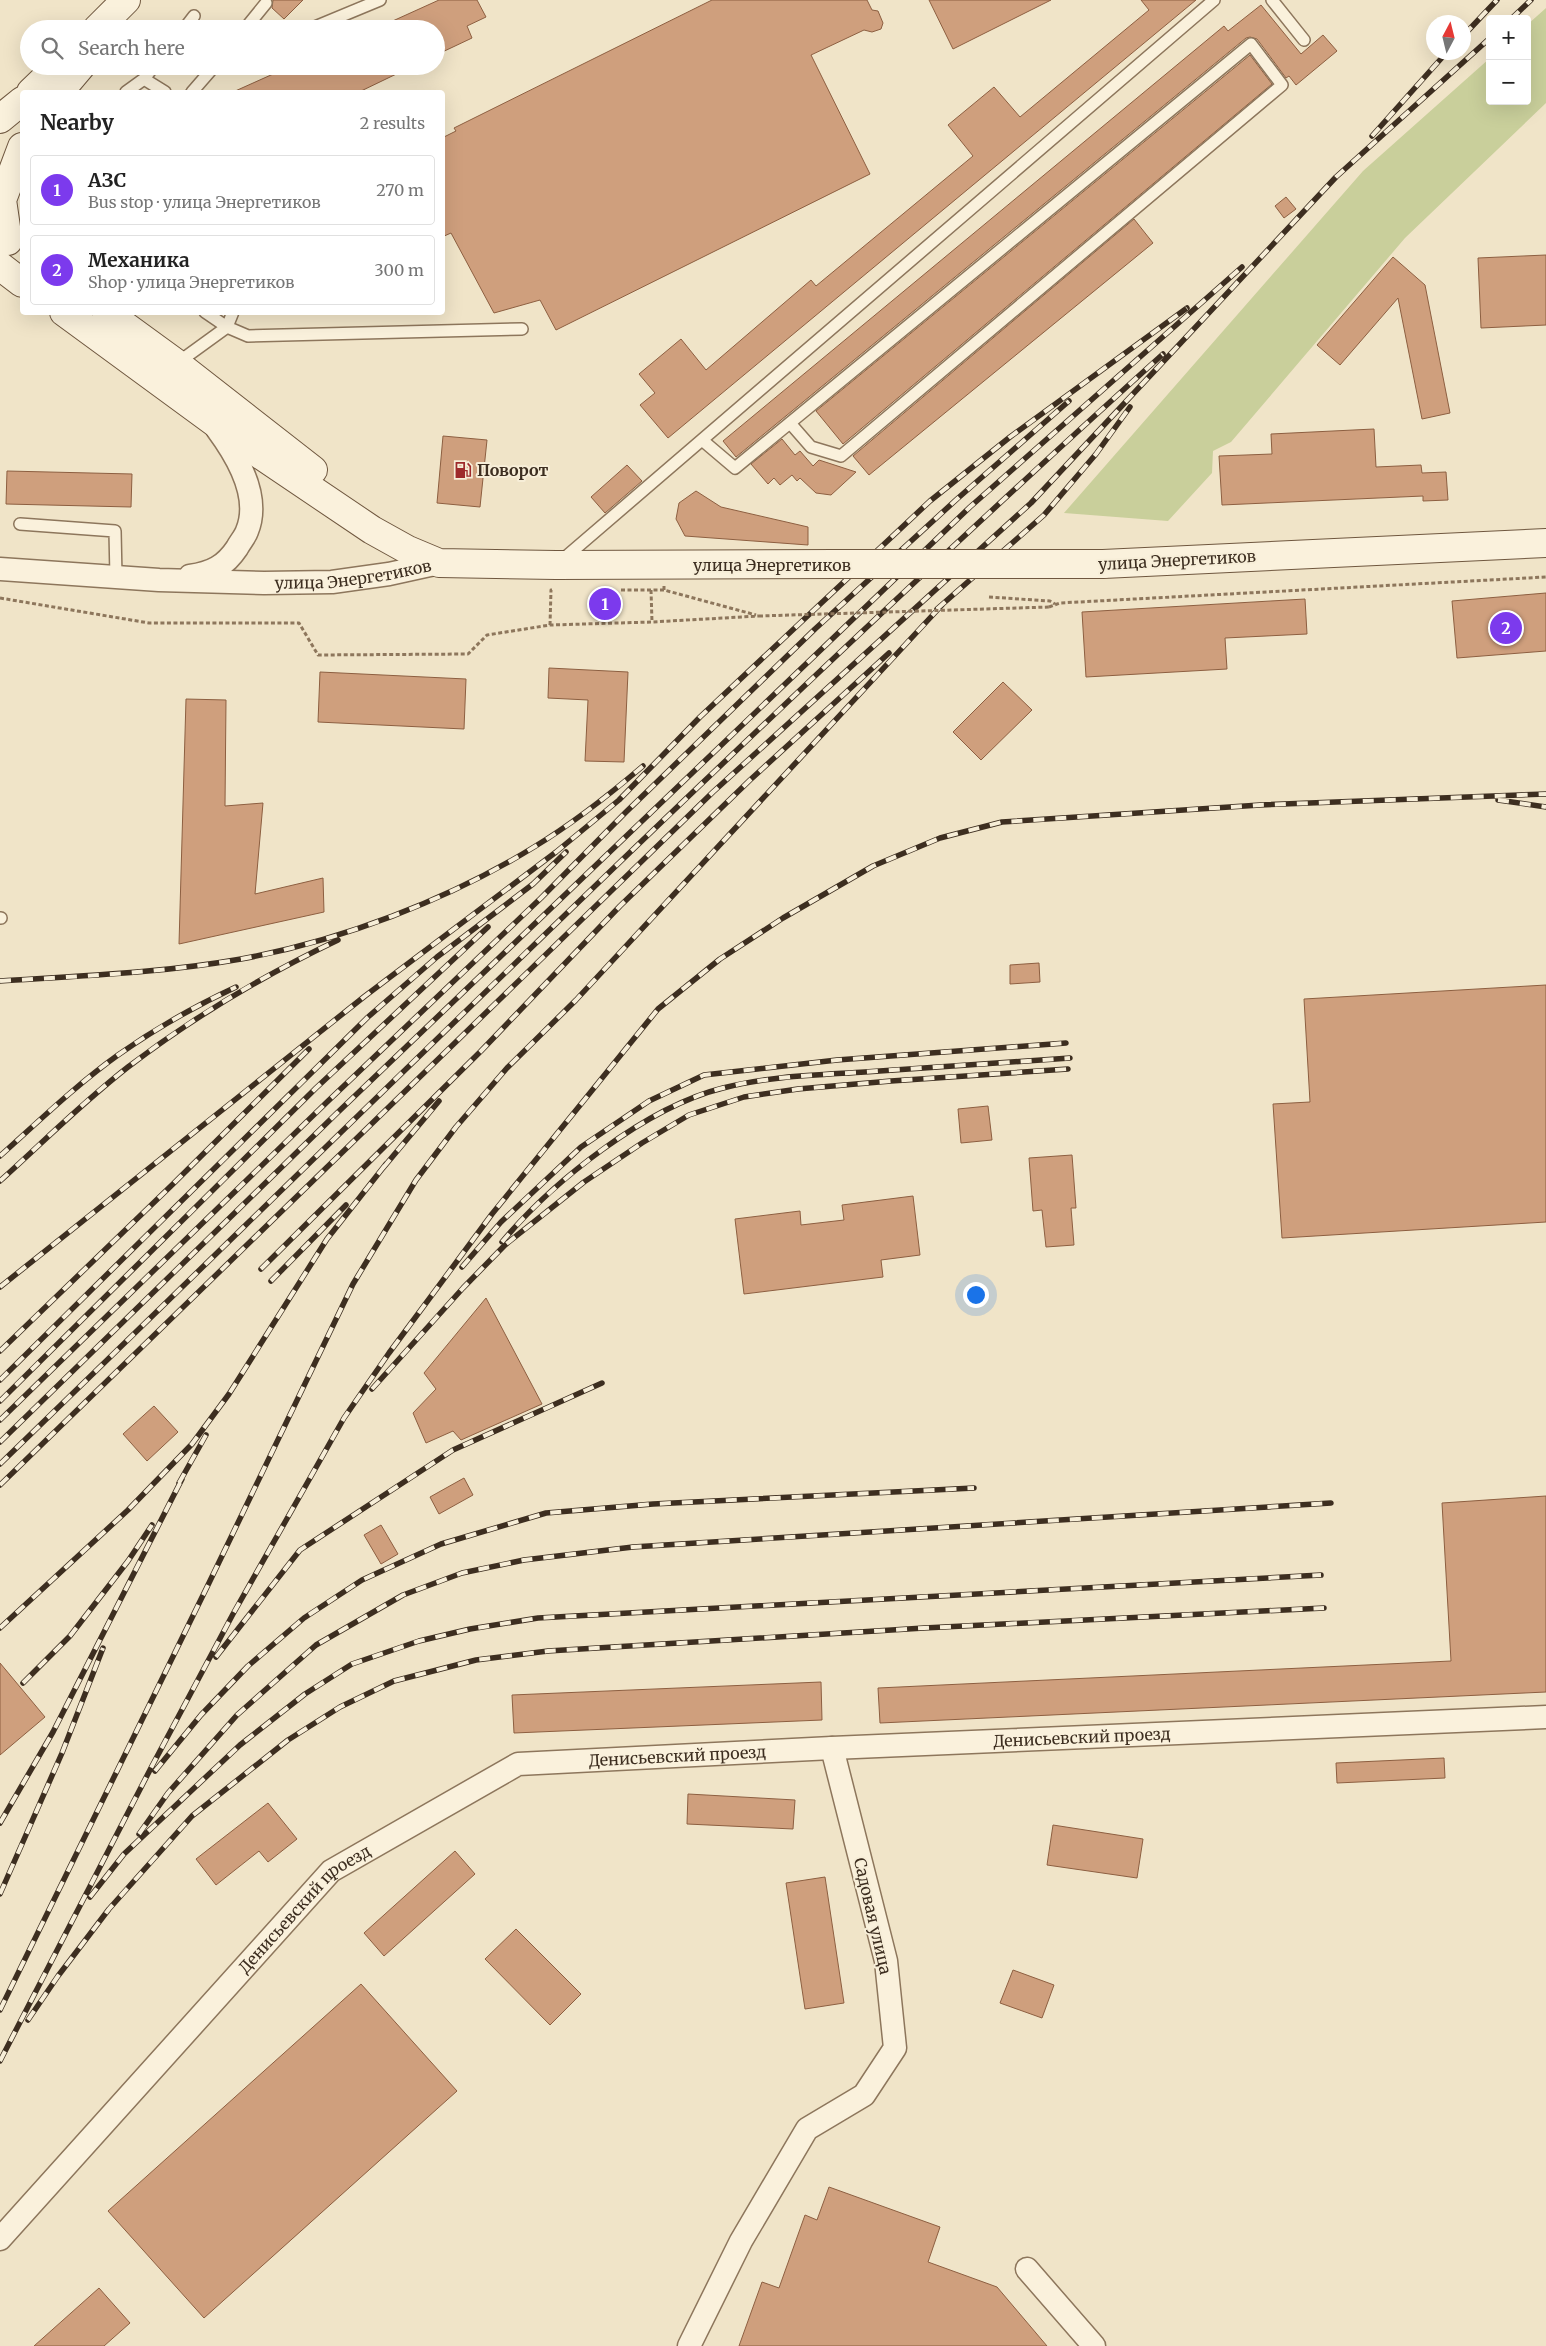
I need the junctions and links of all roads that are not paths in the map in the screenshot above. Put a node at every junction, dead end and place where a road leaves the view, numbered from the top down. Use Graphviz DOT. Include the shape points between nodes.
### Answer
graph roads {
  1 [pos="126,0"];
  2 [pos="137,0"];
  3 [pos="380,0"];
  4 [pos="1214,0"];
  5 [pos="1272,0"];
  6 [pos="266,4"];
  7 [pos="194,16"];
  8 [pos="106,20"];
  9 [pos="120,20"];
  10 [pos="191,20"];
  11 [pos="253,20"];
  12 [pos="332,20"];
  13 [pos="1304,40"];
  14 [pos="49,75"];
  15 [pos="73,75"];
  16 [pos="147,75"];
  17 [pos="208,75"];
  18 [pos="144,79"];
  19 [pos="33,90"];
  20 [pos="61,90"];
  21 [pos="129,90"];
  22 [pos="162,90"];
  23 [pos="194,90"];
  24 [pos="20,103"];
  25 [pos="0,119"];
  26 [pos="20,152"];
  27 [pos="8,249"];
  28 [pos="20,278"];
  29 [pos="69,315"];
  30 [pos="109,315"];
  31 [pos="209,315"];
  32 [pos="232,315"];
  33 [pos="226,327"];
  34 [pos="522,329"];
  35 [pos="167,372"];
  36 [pos="207,416"];
  37 [pos="790,423"];
  38 [pos="702,440"];
  39 [pos="20,524"];
  40 [pos="1546,543"];
  41 [pos="439,563"];
  42 [pos="0,569"];
  43 [pos="116,577"];
  44 [pos="553,578"];
  45 [pos="159,580"];
  46 [pos="1546,1717"];
  47 [pos="832,1748"];
  48 [pos="0,2239"];
  49 [pos="1027,2269"];
  50 [pos="690,2346"];
  51 [pos="1094,2346"];
  1 -- 8 [label="main road"];
  2 -- 9 [label="main road"];
  3 -- 12 [label="lane"];
  4 -- 38 [label="lane"];
  5 -- 13 [label="lane"];
  6 -- 11 [label="lane"];
  7 -- 10 [label="lane"];
  14 -- 19 [label="main road"];
  15 -- 20 [label="main road"];
  16 -- 18 [label="lane"];
  17 -- 23 [label="lane"];
  18 -- 21 [label="lane"];
  18 -- 22 [label="lane"];
  24 -- 25 [label="main road"];
  26 -- 27 [label="main road" via="2,200"];
  27 -- 28 [label="main road"];
  29 -- 35 [label="main road"];
  30 -- 35 [label="main road"];
  31 -- 33 [label="lane"];
  32 -- 33 [label="lane"];
  33 -- 34 [label="lane" via="248,336"];
  33 -- 35 [label="lane"];
  35 -- 36 [label="main road"];
  35 -- 41 [label="main road"];
  36 -- 41 [label="main road" via="372,530"];
  36 -- 45 [label="street" via="234,451 245,479 251,502 248,531 230,558 209,573"];
  37 -- 37 [label="lane" via="1251,44 1282,85 842,456 811,447"];
  37 -- 38 [label="lane" via="735,468"];
  38 -- 44 [label="lane"];
  39 -- 43 [label="lane" via="115,531"];
  40 -- 44 [label="main road, улица Энергетиков, bridge" via="1104,564 837,564"];
  41 -- 44 [label="main road, улица Энергетиков"];
  41 -- 45 [label="street, улица Энергетиков" via="332,582"];
  42 -- 43 [label="street, улица Энергетиков"];
  43 -- 45 [label="street, улица Энергетиков"];
  46 -- 47 [label="street, Денисьевский проезд"];
  47 -- 48 [label="street, Денисьевский проезд" via="518,1764 331,1871"];
  47 -- 50 [label="street, Садовая улица" via="886,1961 895,2048 864,2095 807,2129 740,2241"];
  49 -- 51 [label="street"];
}
